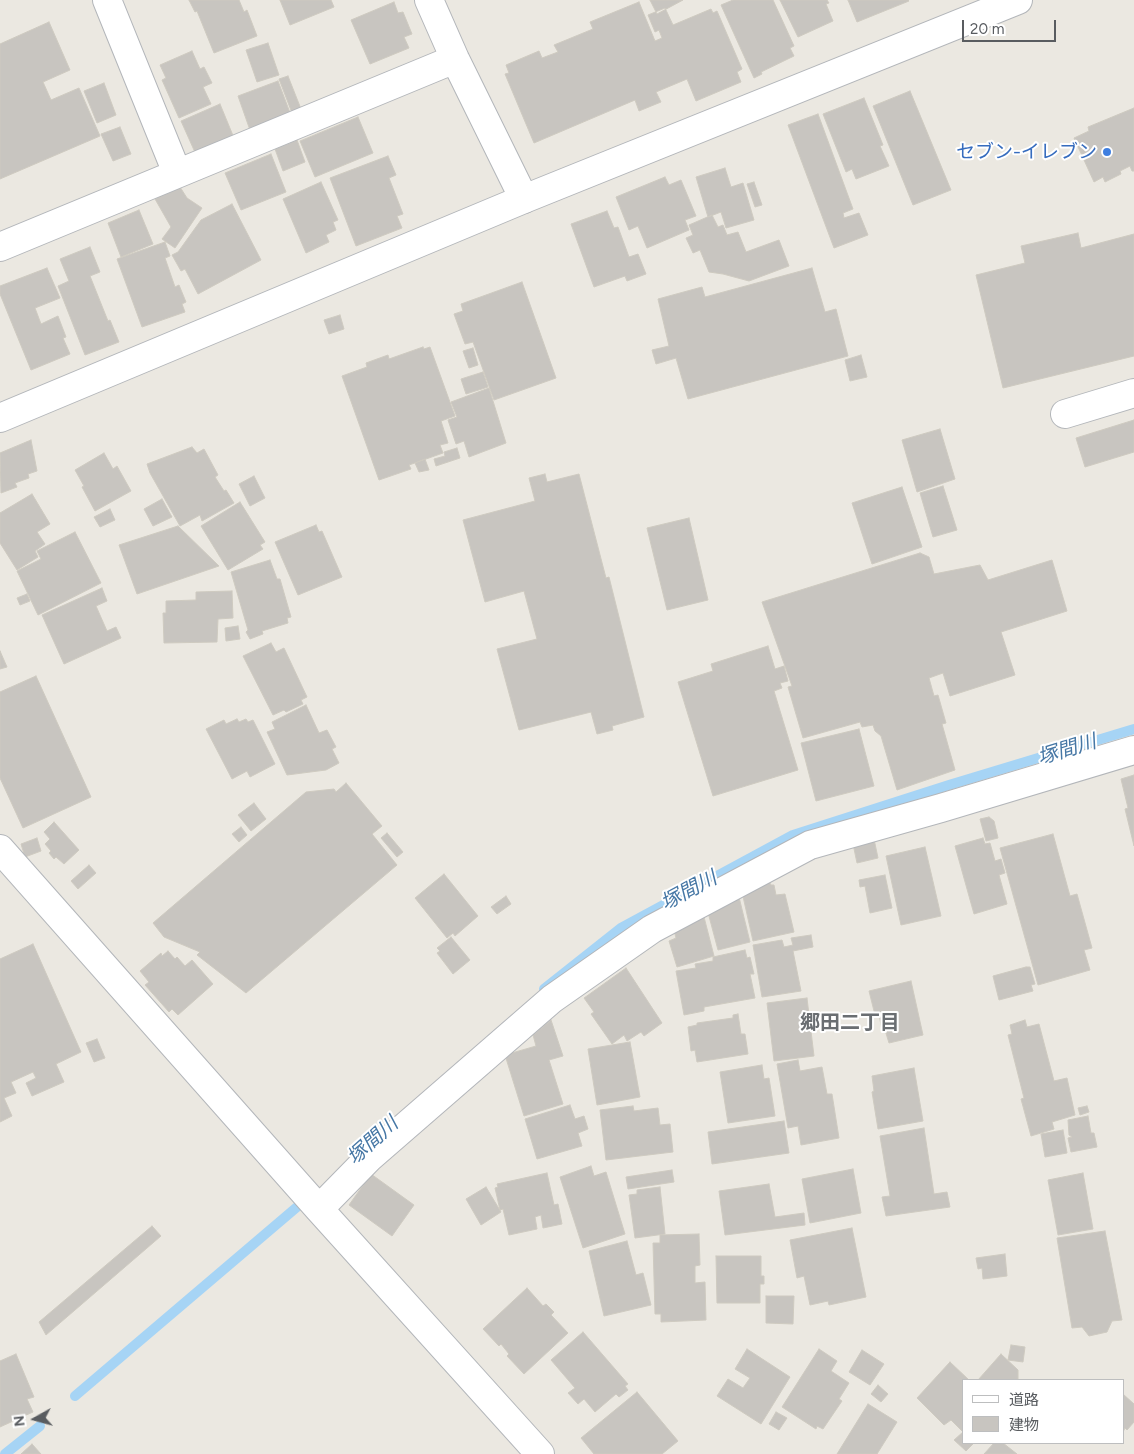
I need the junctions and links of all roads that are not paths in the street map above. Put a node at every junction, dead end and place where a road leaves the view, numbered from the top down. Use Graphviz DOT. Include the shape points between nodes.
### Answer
graph roads {
  1 [pos="107,0"];
  2 [pos="429,0"];
  3 [pos="1018,0"];
  4 [pos="455,59"];
  5 [pos="177,173"];
  6 [pos="524,199"];
  7 [pos="0,247"];
  8 [pos="1134,392"];
  9 [pos="1065,414"];
  10 [pos="0,418"];
  11 [pos="1134,750"];
  12 [pos="0,849"];
  13 [pos="319,1210"];
  14 [pos="540,1454"];
  1 -- 5 [label="street"];
  2 -- 4 [label="street"];
  3 -- 6 [label="street"];
  4 -- 5 [label="street"];
  4 -- 6 [label="street"];
  5 -- 7 [label="street"];
  6 -- 10 [label="street"];
  8 -- 9 [label="street"];
  11 -- 13 [label="street" via="810,845 652,929 552,999 369,1158"];
  12 -- 13 [label="street"];
  13 -- 14 [label="street"];
}
